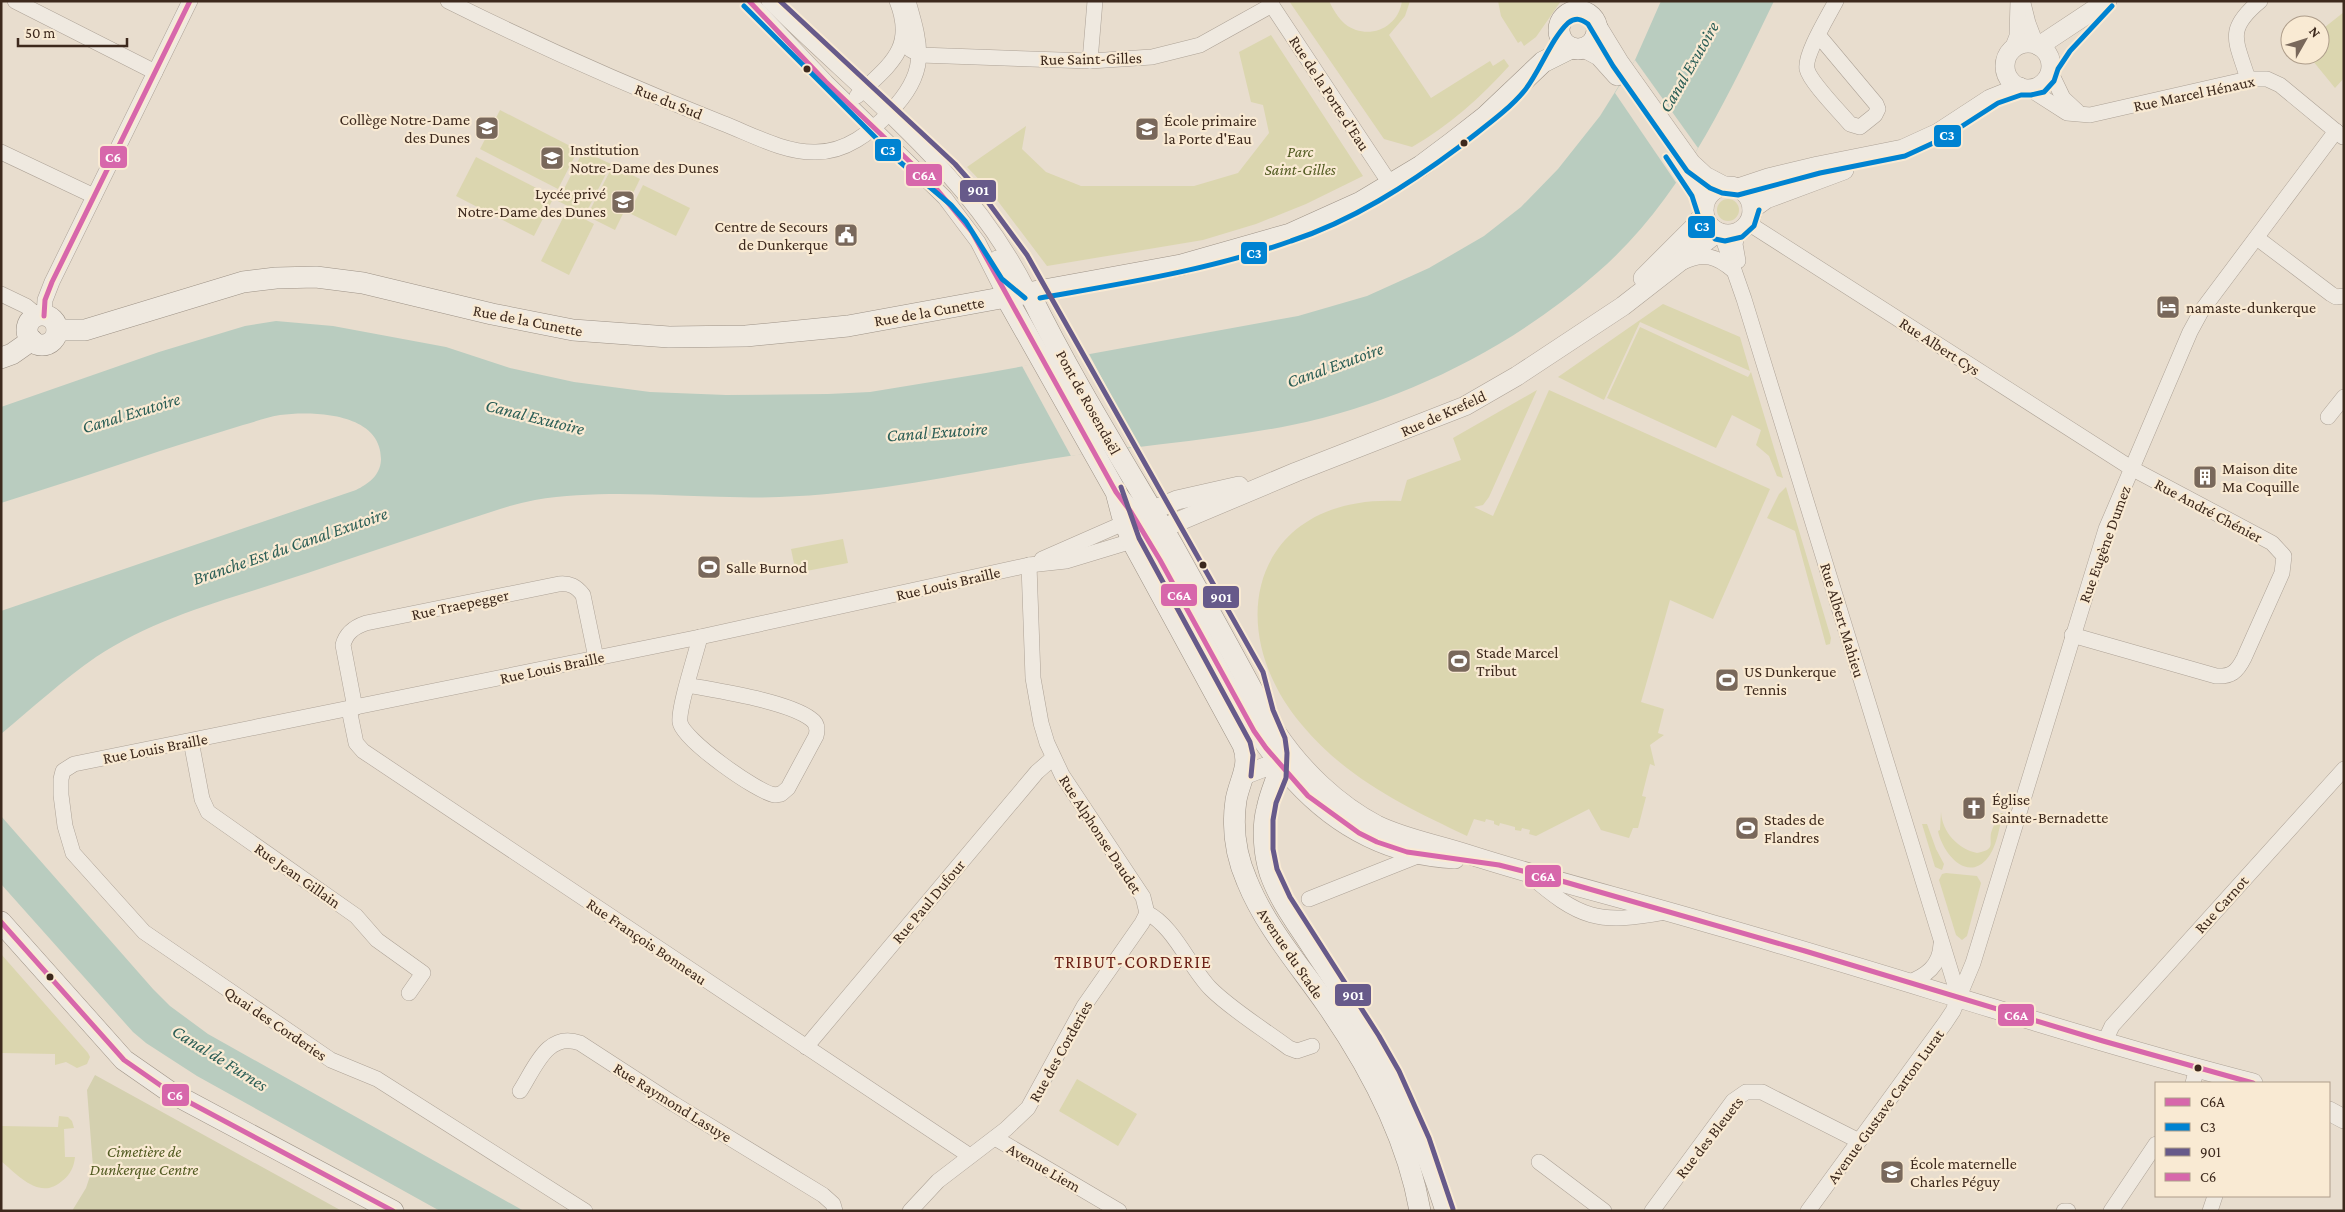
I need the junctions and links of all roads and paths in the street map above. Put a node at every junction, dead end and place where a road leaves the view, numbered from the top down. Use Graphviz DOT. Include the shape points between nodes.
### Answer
graph roads {
  1 [pos="16,1"];
  2 [pos="190,1"];
  3 [pos="448,1"];
  4 [pos="749,1"];
  5 [pos="769,1"];
  6 [pos="896,1"];
  7 [pos="908,1"];
  8 [pos="1095,1"];
  9 [pos="1836,1"];
  10 [pos="2018,1"];
  11 [pos="2023,1"];
  12 [pos="2260,1"];
  13 [pos="1271,3"];
  14 [pos="2105,3"];
  15 [pos="1570,12"];
  16 [pos="1596,16"];
  17 [pos="1818,36"];
  18 [pos="903,40"];
  19 [pos="2038,45"];
  20 [pos="1578,48"];
  21 [pos="920,56"];
  22 [pos="2009,58"];
  23 [pos="1611,60"];
  24 [pos="1090,61"];
  25 [pos="2050,69"];
  26 [pos="155,72"];
  27 [pos="2248,79"];
  28 [pos="1519,85"];
  29 [pos="2024,88"];
  30 [pos="864,90"];
  31 [pos="850,104"];
  32 [pos="889,113"];
  33 [pos="2085,115"];
  34 [pos="1964,116"];
  35 [pos="875,128"];
  36 [pos="2340,134"];
  37 [pos="1,152"];
  38 [pos="1892,152"];
  39 [pos="908,159"];
  40 [pos="1697,177"];
  41 [pos="1391,185"];
  42 [pos="1731,187"];
  43 [pos="94,196"];
  44 [pos="1704,211"];
  45 [pos="1735,226"];
  46 [pos="2256,238"];
  47 [pos="1675,266"];
  48 [pos="1734,272"];
  49 [pos="1029,292"];
  50 [pos="1,294"];
  51 [pos="2344,296"];
  52 [pos="1006,297"];
  53 [pos="1744,299"];
  54 [pos="46,321"];
  55 [pos="1038,332"];
  56 [pos="1580,333"];
  57 [pos="1,358"];
  58 [pos="2344,397"];
  59 [pos="2328,417"];
  60 [pos="2131,468"];
  61 [pos="1142,526"];
  62 [pos="1029,565"];
  63 [pos="2072,634"];
  64 [pos="705,635"];
  65 [pos="596,658"];
  66 [pos="693,686"];
  67 [pos="352,708"];
  68 [pos="1270,722"];
  69 [pos="191,741"];
  70 [pos="1053,758"];
  71 [pos="74,764"];
  72 [pos="1280,766"];
  73 [pos="2344,769"];
  74 [pos="1244,775"];
  75 [pos="1312,787"];
  76 [pos="1266,810"];
  77 [pos="1424,849"];
  78 [pos="1309,899"];
  79 [pos="1147,913"];
  80 [pos="1,922"];
  81 [pos="1,937"];
  82 [pos="1942,940"];
  83 [pos="1907,984"];
  84 [pos="408,993"];
  85 [pos="1959,998"];
  86 [pos="2104,1043"];
  87 [pos="1312,1046"];
  88 [pos="806,1047"];
  89 [pos="2195,1076"];
  90 [pos="2245,1082"];
  91 [pos="520,1092"];
  92 [pos="2330,1112"];
  93 [pos="2344,1119"];
  94 [pos="995,1138"];
  95 [pos="1859,1141"];
  96 [pos="2155,1145"];
  97 [pos="970,1156"];
  98 [pos="1540,1162"];
  99 [pos="2216,1197"];
  100 [pos="372,1211"];
  101 [pos="393,1211"];
  102 [pos="585,1211"];
  103 [pos="835,1211"];
  104 [pos="910,1211"];
  105 [pos="1119,1211"];
  106 [pos="1420,1211"];
  107 [pos="1446,1211"];
  108 [pos="1604,1211"];
  109 [pos="1652,1211"];
  110 [pos="1808,1211"];
  111 [pos="2064,1211"];
  112 [pos="2068,1211"];
  113 [pos="2111,1211"];
  114 [pos="2210,1211"];
  1 -- 26 [label="street"];
  2 -- 26 [label="street"];
  3 -- 35 [label="street, Rue du Sud" via="594,70 794,149 816,152 836,149 860,139"];
  4 -- 31 [label="street"];
  5 -- 30 [label="street"];
  6 -- 18 [label="street" via="903,20"];
  7 -- 21 [label="street"];
  8 -- 24 [label="street"];
  9 -- 17 [label="street"];
  10 -- 22 [label="street" via="2017,32"];
  11 -- 19 [label="street"];
  12 -- 27 [label="street" via="2240,20 2236,31"];
  13 -- 24 [label="street, Rue Saint-Gilles" via="1210,41 1186,50 1132,60"];
  13 -- 41 [label="street, Rue de la Porte d'Eau"];
  14 -- 19 [label="street"];
  14 -- 25 [label="street" via="2064,46"];
  15 -- 16 [label="main road"];
  15 -- 20 [label="main road" via="1559,31 1561,38"];
  15 -- 28 [label="main road" via="1534,59"];
  16 -- 20 [label="main road" via="1595,40"];
  16 -- 23 [label="street"];
  17 -- 17 [label="street" via="1876,104 1876,114 1860,127 1850,124 1808,71 1808,59"];
  18 -- 21 [label="street"];
  18 -- 30 [label="street" via="892,60"];
  19 -- 22 [label="street" via="2023,44"];
  19 -- 25 [label="street" via="2048,54"];
  20 -- 23 [label="street"];
  20 -- 28 [label="main road, Rue de la Cunette" via="1543,62"];
  21 -- 24 [label="street, Rue Saint-Gilles"];
  21 -- 32 [label="street, Rue du Sud" via="909,90"];
  22 -- 29 [label="street" via="2010,79"];
  22 -- 34 [label="street" via="1994,82"];
  23 -- 40 [label="street"];
  25 -- 29 [label="street" via="2043,83"];
  25 -- 33 [label="street" via="2066,102"];
  26 -- 43 [label="street"];
  27 -- 33 [label="street, Rue Marcel Hénaux"];
  27 -- 36 [label="street, Rue Marcel Hénaux" via="2267,79 2280,85"];
  28 -- 41 [label="main road, Rue de la Cunette" via="1469,130"];
  29 -- 33 [label="street, Rue Marcel Hénaux" via="2067,113"];
  29 -- 34 [label="street" via="1990,99"];
  30 -- 31 [label="street"];
  30 -- 32 [label="street"];
  31 -- 35 [label="street"];
  32 -- 35 [label="street, Rue du Sud"];
  32 -- 49 [label="street" via="934,158 985,220 1008,251"];
  34 -- 38 [label="street" via="1924,141"];
  35 -- 39 [label="street"];
  36 -- 46 [label="street, Rue Eugène Dumez"];
  37 -- 43 [label="street"];
  38 -- 42 [label="street"];
  38 -- 45 [label="street, Rue de Krefeld" via="1766,199"];
  39 -- 49 [label="street" via="961,204 979,227 1006,275"];
  39 -- 52 [label="street" via="972,232"];
  40 -- 42 [label="street"];
  40 -- 44 [label="street"];
  41 -- 49 [label="main road, Rue de la Cunette" via="1333,216 1262,243 1192,262"];
  42 -- 44 [label="street" via="1711,193"];
  42 -- 45 [label="street" via="1748,196"];
  43 -- 54 [label="street" via="49,290"];
  44 -- 45 [label="street" via="1708,224"];
  44 -- 56 [label="street, Rue de Krefeld" via="1695,226 1652,270"];
  45 -- 47 [label="street, Rue de Krefeld"];
  45 -- 48 [label="street, Rue Albert Mahieu"];
  45 -- 53 [label="street, Rue Albert Mahieu" via="1735,247"];
  45 -- 60 [label="street, Rue Albert Cys"];
  46 -- 51 [label="street" via="2331,294"];
  46 -- 60 [label="street, Rue Eugène Dumez" via="2193,324"];
  47 -- 48 [label="street, Rue de Krefeld" via="1708,256 1722,261"];
  47 -- 56 [label="street, Rue de Krefeld" via="1623,306"];
  48 -- 53 [label="street, Rue Albert Mahieu"];
  49 -- 52 [label="main road, Rue de la Cunette"];
  49 -- 55 [label="main road"];
  50 -- 54 [label="street" via="26,306"];
  52 -- 54 [label="main road, Rue de la Cunette" via="822,329 684,337 567,329 351,281 291,277 233,284 85,330"];
  52 -- 55 [label="main road"];
  53 -- 82 [label="street, Rue Albert Mahieu"];
  54 -- 57 [label="main road" via="55,338 48,344 32,340"];
  55 -- 61 [label="main road, Pont de Rosendaël" via="1116,492"];
  55 -- 61 [label="main road, Pont de Rosendaël" via="1130,476"];
  56 -- 61 [label="street, Rue de Krefeld" via="1521,374 1465,406 1296,472"];
  58 -- 59 [label="street"];
  60 -- 63 [label="street, Rue Eugène Dumez" via="2106,529"];
  60 -- 63 [label="street, Rue André Chénier" via="2272,543 2284,556 2282,573 2244,658 2229,676 2216,676"];
  61 -- 62 [label="street, Rue Louis Braille"];
  61 -- 68 [label="main road, Avenue du Stade"];
  61 -- 72 [label="street" via="1254,731"];
  61 -- 74 [label="main road, Avenue du Stade" via="1240,739 1246,756"];
  62 -- 64 [label="street, Rue Louis Braille"];
  62 -- 70 [label="street, Rue Alphonse Daudet" via="1033,678 1041,723"];
  63 -- 85 [label="street, Rue Eugène Dumez" via="1973,962"];
  64 -- 65 [label="street, Rue Louis Braille"];
  64 -- 66 [label="street"];
  65 -- 67 [label="street, Rue Louis Braille"];
  65 -- 67 [label="street, Rue Traepegger" via="583,595 568,584 559,584 366,624 352,630 343,645"];
  66 -- 66 [label="street" via="679,717 680,726 686,734 727,768 762,791 775,795 784,792 815,740 815,723 808,717 776,705"];
  67 -- 69 [label="street, Rue Louis Braille"];
  67 -- 88 [label="street, Rue François Bonneau" via="356,743 363,752"];
  68 -- 72 [label="main road, Avenue du Stade" via="1278,740"];
  68 -- 75 [label="street"];
  69 -- 71 [label="street, Rue Louis Braille"];
  69 -- 84 [label="street, Rue Jean Gillain" via="202,798 208,812 352,912 377,940 423,973"];
  70 -- 79 [label="street, Rue Alphonse Daudet" via="1143,897"];
  70 -- 88 [label="street, Rue Paul Dufour" via="1037,772"];
  71 -- 102 [label="street, Quai des Corderies" via="63,771 60,785 71,848 144,932 331,1060 377,1079"];
  72 -- 74 [label="street" via="1260,768"];
  72 -- 75 [label="street"];
  72 -- 76 [label="main road, Avenue du Stade"];
  73 -- 86 [label="street, Rue Carnot" via="2112,1026"];
  74 -- 106 [label="main road, Avenue du Stade" via="1237,798 1235,826 1237,849 1247,882 1272,927 1371,1074 1399,1137"];
  75 -- 76 [label="street" via="1284,792"];
  75 -- 77 [label="street"];
  76 -- 107 [label="main road, Avenue du Stade" via="1266,850 1276,887 1392,1075 1422,1140"];
  77 -- 78 [label="street"];
  77 -- 83 [label="street" via="1668,911"];
  79 -- 87 [label="street, Rue Alphonse Daudet" via="1162,925 1217,994 1289,1048 1297,1051"];
  79 -- 94 [label="street, Rue des Corderies" via="1084,1006 1028,1108"];
  80 -- 101 [label="main road" via="119,1054 146,1077"];
  81 -- 100 [label="main road" via="109,1057 138,1083"];
  82 -- 83 [label="street" via="1940,958 1934,968"];
  82 -- 85 [label="street, Rue Albert Mahieu"];
  83 -- 85 [label="street"];
  85 -- 86 [label="street"];
  85 -- 95 [label="street, Avenue Gustave Carton Lurat" via="1946,1023"];
  86 -- 89 [label="street"];
  88 -- 97 [label="street, Rue François Bonneau"];
  89 -- 90 [label="street"];
  91 -- 103 [label="street, Rue Raymond Lasuye" via="551,1045 565,1040 580,1043 823,1195 833,1204"];
  92 -- 93 [label="street"];
  94 -- 97 [label="street, Rue des Corderies"];
  94 -- 105 [label="street, Avenue Liem"];
  95 -- 109 [label="street, Rue des Bleuets" via="1762,1092 1746,1092 1733,1101"];
  95 -- 110 [label="street, Avenue Gustave Carton Lurat"];
  96 -- 113 [label="street"];
  97 -- 104 [label="street, Rue des Corderies" via="931,1186"];
  98 -- 108 [label="street"];
  99 -- 114 [label="street"];
  111 -- 112 [label="street"];
}
